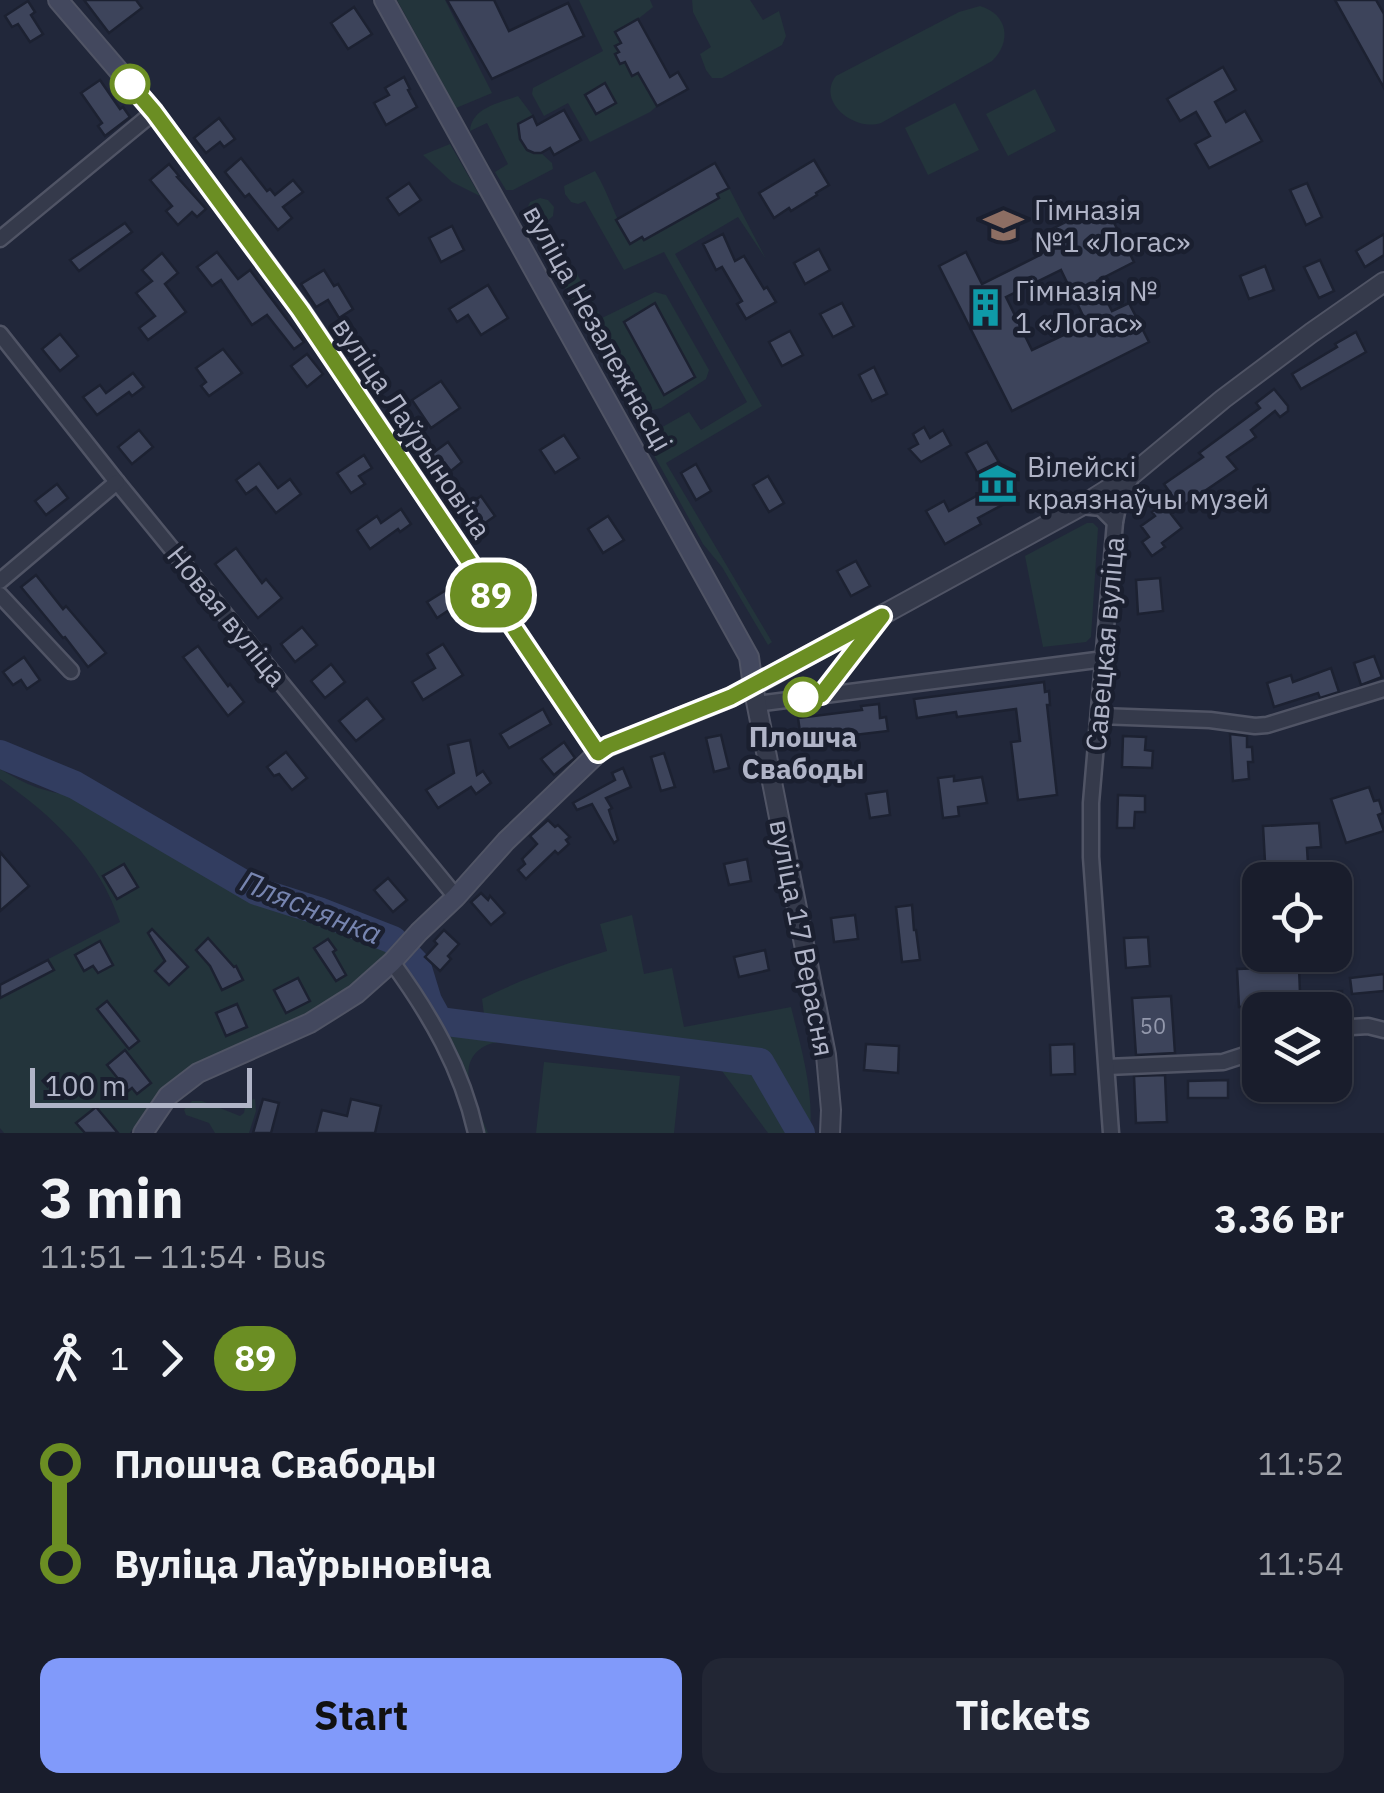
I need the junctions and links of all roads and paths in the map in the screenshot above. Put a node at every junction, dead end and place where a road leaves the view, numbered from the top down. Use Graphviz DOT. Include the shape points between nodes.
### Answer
graph roads {
  1 [pos="384,0"];
  2 [pos="60,1"];
  3 [pos="154,112"];
  4 [pos="0,239"];
  5 [pos="1384,282"];
  6 [pos="0,334"];
  7 [pos="1134,473"];
  8 [pos="117,482"];
  9 [pos="1081,506"];
  10 [pos="1115,522"];
  11 [pos="0,580"];
  12 [pos="0,595"];
  13 [pos="882,616"];
  14 [pos="1104,659"];
  15 [pos="72,671"];
  16 [pos="1384,689"];
  17 [pos="754,695"];
  18 [pos="821,695"];
  19 [pos="1099,716"];
  20 [pos="598,753"];
  21 [pos="456,897"];
  22 [pos="393,960"];
  23 [pos="1352,1027"];
  24 [pos="1384,1030"];
  25 [pos="1242,1056"];
  26 [pos="1106,1067"];
  27 [pos="830,1132"];
  28 [pos="143,1133"];
  29 [pos="476,1133"];
  30 [pos="1111,1133"];
  1 -- 17 [label="main road, вуліца Незалежнасці" via="749,657"];
  2 -- 3 [label="main road, вуліца Лаўрыновіча"];
  3 -- 4 [label="street"];
  3 -- 20 [label="main road, вуліца Лаўрыновіча" via="300,310"];
  5 -- 7 [label="street, Савецкая вуліца"];
  6 -- 8 [label="street, Новая вуліца"];
  7 -- 9 [label="street"];
  7 -- 10 [label="street, Савецкая вуліца"];
  8 -- 11 [label="street"];
  8 -- 21 [label="street, Новая вуліца"];
  9 -- 10 [label="street" via="1101,508"];
  9 -- 13 [label="street"];
  10 -- 14 [label="street, Савецкая вуліца"];
  12 -- 15 [label="street"];
  13 -- 17 [label="street"];
  13 -- 18 [label="street"];
  14 -- 18 [label="street"];
  14 -- 19 [label="street, Савецкая вуліца"];
  16 -- 19 [label="street" via="1267,725"];
  17 -- 18 [label="street"];
  17 -- 20 [label="main road" via="729,698"];
  17 -- 27 [label="street, вуліца 17 Верасня" via="826,1056"];
  19 -- 26 [label="street, Савецкая вуліца" via="1090,857"];
  20 -- 21 [label="main road"];
  21 -- 22 [label="main road"];
  22 -- 28 [label="main road" via="326,1014 188,1080"];
  22 -- 29 [label="street" via="454,1063"];
  23 -- 24 [label="street"];
  25 -- 26 [label="street"];
  26 -- 30 [label="street, Савецкая вуліца"];
}
